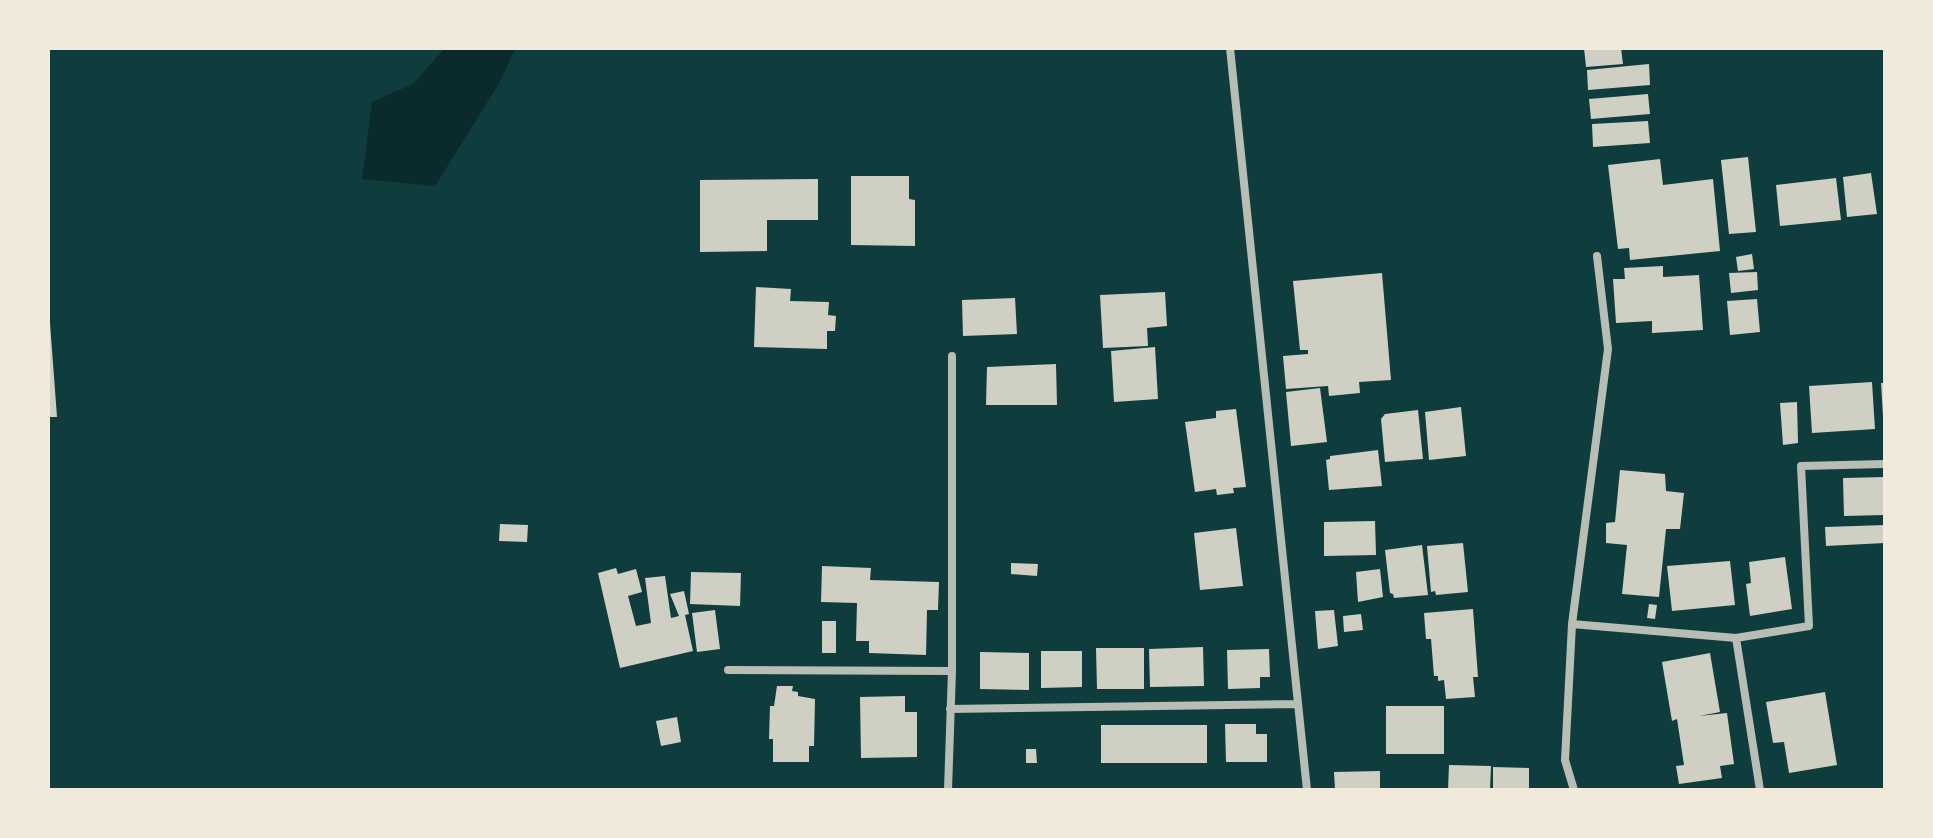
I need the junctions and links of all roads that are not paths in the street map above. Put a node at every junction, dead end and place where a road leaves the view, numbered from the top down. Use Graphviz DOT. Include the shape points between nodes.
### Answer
graph roads {
  1 [pos="1230,48"];
  2 [pos="1597,256"];
  3 [pos="952,356"];
  4 [pos="1885,464"];
  5 [pos="1572,624"];
  6 [pos="1736,638"];
  7 [pos="728,670"];
  8 [pos="952,671"];
  9 [pos="1298,704"];
  10 [pos="950,709"];
  11 [pos="948,790"];
  12 [pos="1307,790"];
  13 [pos="1574,790"];
  14 [pos="1760,790"];
  1 -- 9 [label="street"];
  2 -- 5 [label="street" via="1608,349"];
  3 -- 8 [label="street"];
  4 -- 6 [label="street" via="1801,466 1809,626"];
  5 -- 6 [label="street"];
  5 -- 13 [label="street" via="1565,760"];
  6 -- 14 [label="street"];
  7 -- 8 [label="street"];
  8 -- 10 [label="street"];
  9 -- 10 [label="street"];
  9 -- 12 [label="street"];
  10 -- 11 [label="street"];
}
